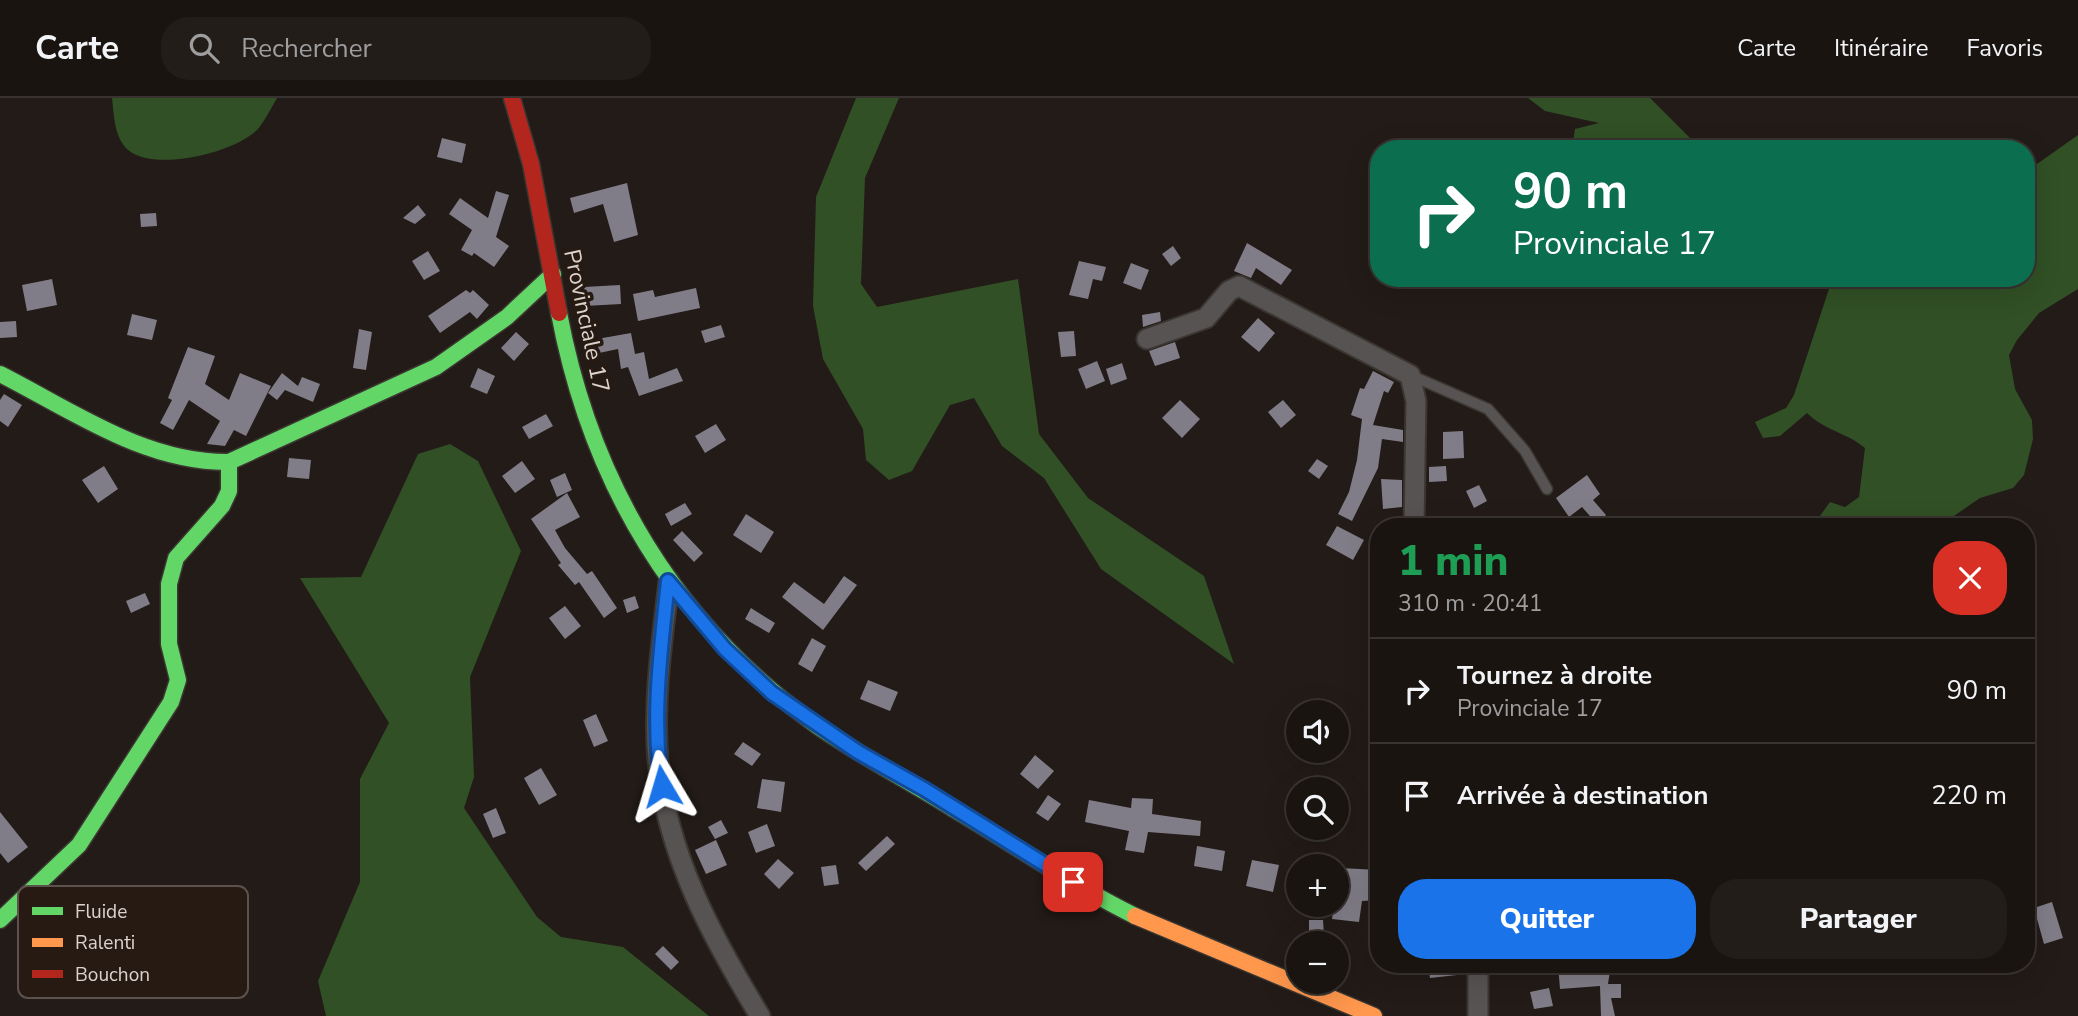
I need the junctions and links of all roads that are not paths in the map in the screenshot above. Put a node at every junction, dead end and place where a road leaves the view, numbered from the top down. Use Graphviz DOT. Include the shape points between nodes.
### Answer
graph roads {
  1 [pos="512,98"];
  2 [pos="553,274"];
  3 [pos="1147,339"];
  4 [pos="0,374"];
  5 [pos="1410,375"];
  6 [pos="229,462"];
  7 [pos="1547,489"];
  8 [pos="1415,518"];
  9 [pos="668,581"];
  10 [pos="36,886"];
  11 [pos="18,903"];
  12 [pos="0,920"];
  13 [pos="1478,973"];
  14 [pos="760,1016"];
  15 [pos="1374,1016"];
  16 [pos="1478,1016"];
  1 -- 2 [label="main road, Provinciale 17" via="535,181"];
  2 -- 6 [label="main road" via="507,317 436,367"];
  2 -- 9 [label="main road, Provinciale 17" via="571,371 586,419 621,500"];
  3 -- 5 [label="street" via="1206,318 1239,286"];
  4 -- 6 [label="main road" via="169,455"];
  5 -- 7 [label="lane" via="1488,409 1525,451"];
  5 -- 8 [label="street" via="1416,401"];
  6 -- 10 [label="main road" via="229,491 222,506 176,558 169,584 169,643 178,680 172,702 79,845"];
  9 -- 14 [label="street" via="657,715 666,809 698,902"];
  9 -- 15 [label="main road, Provinciale 17" via="725,649 772,693 858,752 1111,904"];
  11 -- 12 [label="main road"];
  13 -- 16 [label="street"];
}
